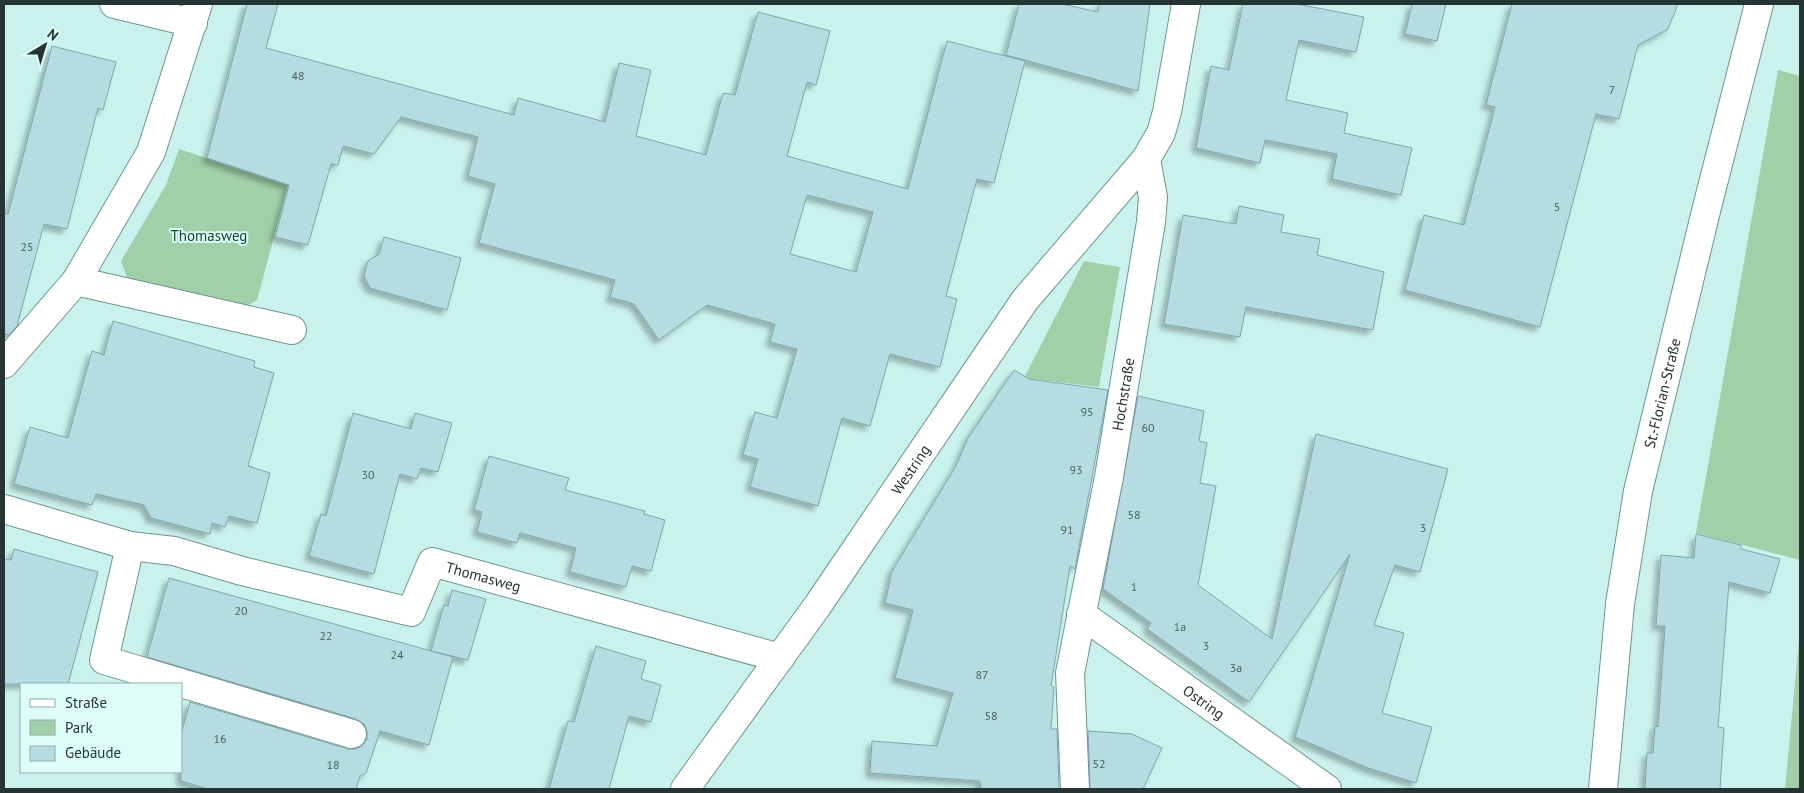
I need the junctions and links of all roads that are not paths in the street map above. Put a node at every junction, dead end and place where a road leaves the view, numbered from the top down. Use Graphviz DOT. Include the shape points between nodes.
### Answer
graph roads {
  1 [pos="114,4"];
  2 [pos="1186,4"];
  3 [pos="1759,4"];
  4 [pos="195,13"];
  5 [pos="1146,159"];
  6 [pos="76,281"];
  7 [pos="292,330"];
  8 [pos="4,364"];
  9 [pos="4,509"];
  10 [pos="130,546"];
  11 [pos="1081,614"];
  12 [pos="780,658"];
  13 [pos="181,683"];
  14 [pos="182,683"];
  15 [pos="352,734"];
  16 [pos="685,789"];
  17 [pos="1075,789"];
  18 [pos="1327,789"];
  19 [pos="1603,789"];
  1 -- 4 [label="street"];
  2 -- 5 [label="street" via="1167,112 1161,133"];
  3 -- 19 [label="street, St.-Florian-Straße" via="1638,491 1620,604"];
  4 -- 6 [label="street" via="151,152"];
  5 -- 11 [label="street, Hochstraße" via="1153,197 1151,222 1109,477"];
  5 -- 12 [label="street, Westring" via="1025,300"];
  6 -- 7 [label="street"];
  6 -- 8 [label="street"];
  9 -- 10 [label="street, Thomasweg"];
  10 -- 12 [label="street, Thomasweg" via="174,551 411,612 432,562"];
  10 -- 13 [label="street" via="104,660"];
  11 -- 17 [label="street, Hochstraße" via="1070,673"];
  11 -- 18 [label="street, Ostring"];
  12 -- 16 [label="street, Westring"];
  14 -- 15 [label="street"];
}
